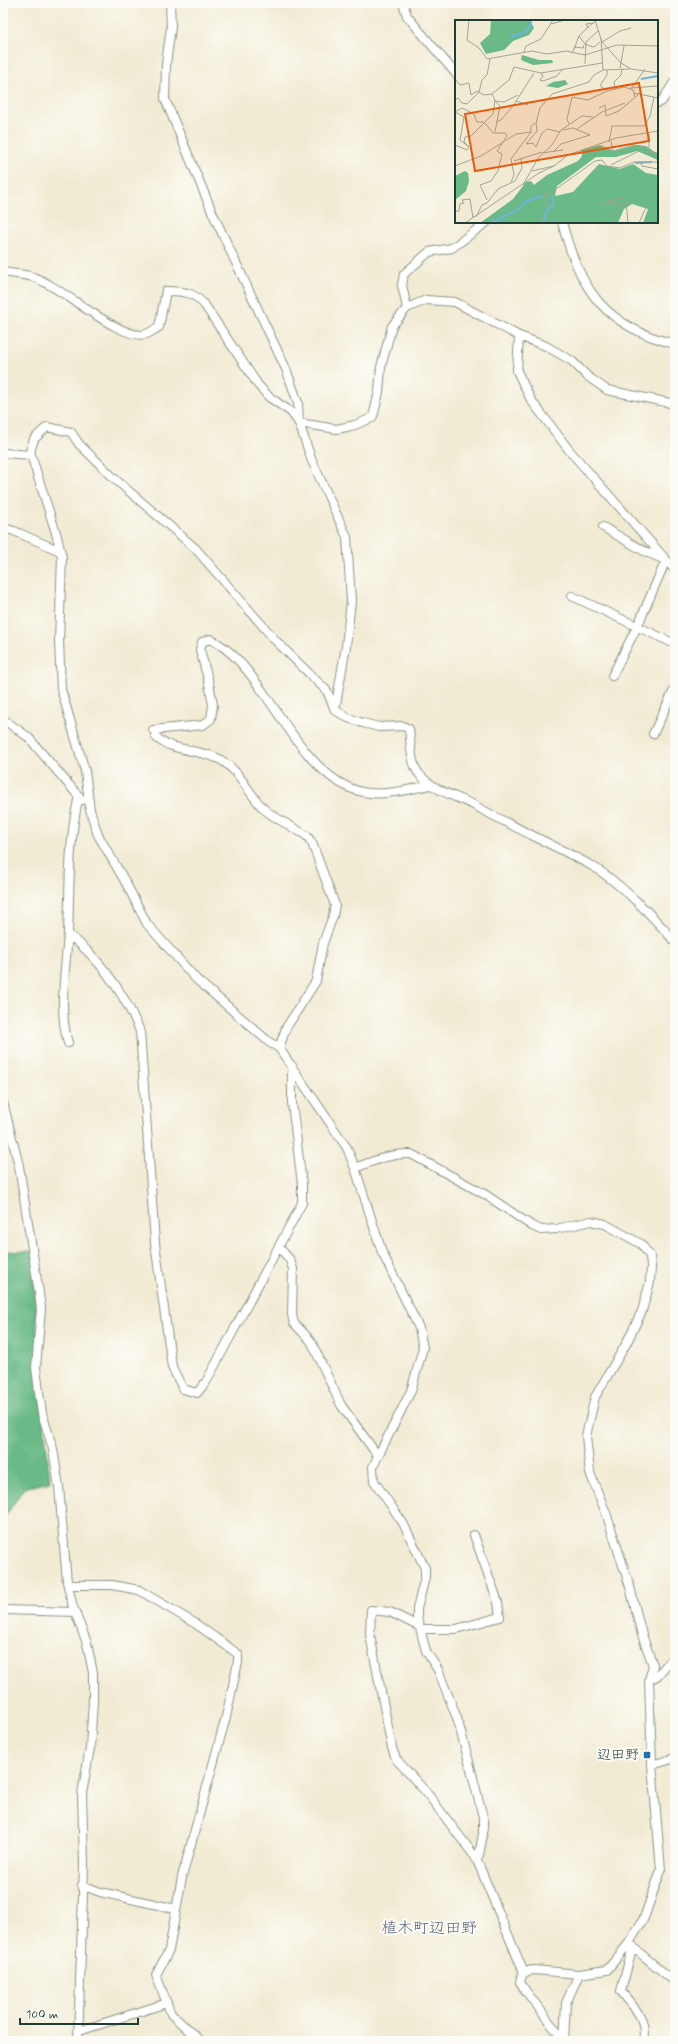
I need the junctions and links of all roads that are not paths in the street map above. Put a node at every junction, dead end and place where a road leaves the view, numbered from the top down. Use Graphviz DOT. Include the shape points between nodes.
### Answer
graph roads {
  1 [pos="170,3"];
  2 [pos="403,3"];
  3 [pos="455,73"];
  4 [pos="675,81"];
  5 [pos="658,103"];
  6 [pos="487,223"];
  7 [pos="562,223"];
  8 [pos="3,272"];
  9 [pos="407,308"];
  10 [pos="519,336"];
  11 [pos="675,344"];
  12 [pos="675,404"];
  13 [pos="299,423"];
  14 [pos="3,453"];
  15 [pos="31,455"];
  16 [pos="603,527"];
  17 [pos="3,528"];
  18 [pos="60,551"];
  19 [pos="666,560"];
  20 [pos="675,570"];
  21 [pos="572,596"];
  22 [pos="638,625"];
  23 [pos="675,644"];
  24 [pos="612,676"];
  25 [pos="675,688"];
  26 [pos="335,710"];
  27 [pos="3,719"];
  28 [pos="653,734"];
  29 [pos="430,785"];
  30 [pos="79,796"];
  31 [pos="90,810"];
  32 [pos="68,934"];
  33 [pos="675,942"];
  34 [pos="68,1043"];
  35 [pos="279,1048"];
  36 [pos="292,1066"];
  37 [pos="3,1102"];
  38 [pos="355,1168"];
  39 [pos="279,1247"];
  40 [pos="378,1456"];
  41 [pos="474,1536"];
  42 [pos="68,1585"];
  43 [pos="3,1610"];
  44 [pos="76,1612"];
  45 [pos="420,1628"];
  46 [pos="675,1654"];
  47 [pos="649,1680"];
  48 [pos="675,1758"];
  49 [pos="652,1765"];
  50 [pos="476,1860"];
  51 [pos="82,1885"];
  52 [pos="176,1909"];
  53 [pos="631,1945"];
  54 [pos="524,1973"];
  55 [pos="579,1974"];
  56 [pos="675,1982"];
  57 [pos="167,2003"];
  58 [pos="79,2031"];
  59 [pos="78,2041"];
  60 [pos="200,2041"];
  61 [pos="643,2041"];
  1 -- 13 [label="street" via="171,27 165,99 213,214 286,369 298,403"];
  2 -- 3 [label="street" via="407,16"];
  4 -- 5 [label="street" via="662,101"];
  6 -- 9 [label="street" via="452,248 429,252 404,274 402,285"];
  7 -- 11 [label="street" via="578,273 593,297 614,317 637,332"];
  8 -- 13 [label="street" via="33,277 127,332 145,335 159,327 166,291 189,292 200,298 258,385 269,397 291,412"];
  9 -- 10 [label="street" via="426,300 455,302"];
  9 -- 13 [label="street" via="392,326 381,367 379,392 372,418 355,425 337,428"];
  10 -- 12 [label="street" via="546,346 572,361 607,390"];
  10 -- 19 [label="street" via="517,371 531,400 569,450"];
  13 -- 26 [label="street" via="312,461 346,537 351,601"];
  14 -- 15 [label="street"];
  15 -- 18 [label="street"];
  15 -- 26 [label="street" via="34,439 46,427 71,432 79,444 116,480 195,548 276,641 327,691"];
  16 -- 19 [label="street" via="644,551"];
  17 -- 18 [label="street"];
  18 -- 31 [label="street" via="61,689 85,771"];
  19 -- 20 [label="street"];
  19 -- 22 [label="street"];
  21 -- 22 [label="street"];
  22 -- 23 [label="street"];
  22 -- 24 [label="street"];
  25 -- 28 [label="street"];
  26 -- 29 [label="street" via="363,723 379,727 403,726 409,729 413,759 419,774"];
  27 -- 30 [label="street" via="28,738"];
  29 -- 33 [label="street" via="481,808 593,867 664,928"];
  29 -- 35 [label="street" via="371,794 354,791 338,783 304,749 244,666 222,645 210,639 202,642 200,650 213,705 210,719 204,725 153,730 156,732 155,736 158,740 177,747 219,758 233,767 264,810 307,836 312,843 335,905 323,943 316,981 286,1028"];
  30 -- 31 [label="street"];
  30 -- 32 [label="street" via="70,868"];
  31 -- 35 [label="street" via="98,835 147,924 196,979"];
  32 -- 34 [label="street" via="64,1003 65,1034"];
  32 -- 39 [label="street" via="86,948 110,978 140,1031 156,1243 172,1367 183,1389 197,1393 206,1382"];
  35 -- 36 [label="street"];
  36 -- 38 [label="street" via="342,1141"];
  36 -- 39 [label="street" via="292,1103 302,1203"];
  37 -- 42 [label="street" via="19,1166 39,1293 41,1309 36,1367 42,1413 53,1449"];
  38 -- 40 [label="street" via="382,1252 419,1328 423,1348 410,1391"];
  38 -- 47 [label="street" via="383,1158 411,1154 486,1195 541,1230 591,1221 605,1224 631,1237 646,1249 651,1267 650,1282 642,1311 595,1397 586,1436 590,1472 606,1513 653,1666"];
  39 -- 40 [label="street" via="290,1260 293,1269 294,1323 311,1341 341,1406"];
  40 -- 45 [label="street" via="373,1467 374,1481 403,1522 425,1568 417,1609"];
  41 -- 45 [label="street" via="498,1602 500,1617 456,1629"];
  42 -- 44 [label="street"];
  42 -- 52 [label="street" via="112,1585 139,1590 196,1624 238,1654 226,1717"];
  43 -- 44 [label="street"];
  44 -- 51 [label="street" via="87,1644 92,1673 90,1748 82,1794"];
  45 -- 50 [label="street" via="426,1651 438,1670 457,1718 473,1776 483,1824"];
  45 -- 50 [label="street" via="390,1612 371,1610 370,1635 392,1748 396,1759 431,1798"];
  46 -- 47 [label="street" via="657,1676"];
  47 -- 49 [label="street"];
  48 -- 49 [label="street"];
  49 -- 53 [label="street" via="661,1870 644,1918"];
  50 -- 54 [label="street"];
  51 -- 52 [label="street" via="100,1892"];
  51 -- 58 [label="street"];
  52 -- 57 [label="street" via="169,1950 156,1975"];
  53 -- 55 [label="street" via="607,1970"];
  53 -- 56 [label="street"];
  53 -- 61 [label="street" via="621,1991 639,2012 643,2022"];
  54 -- 55 [label="street" via="534,1970"];
  54 -- 55 [label="street" via="520,1982 564,2041 566,2003"];
  57 -- 58 [label="street"];
  57 -- 60 [label="street" via="171,2014"];
  58 -- 59 [label="street"];
}
